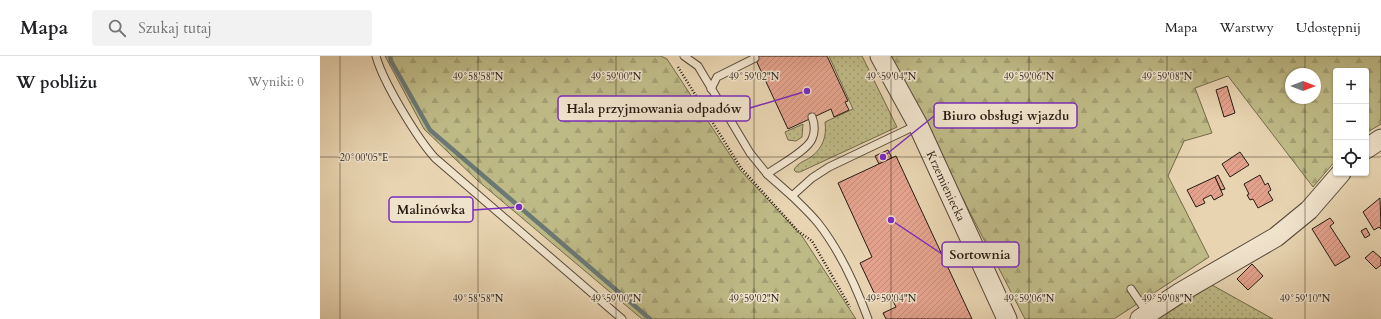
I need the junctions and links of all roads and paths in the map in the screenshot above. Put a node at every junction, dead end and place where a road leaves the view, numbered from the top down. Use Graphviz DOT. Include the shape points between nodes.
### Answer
graph roads {
  1 [pos="376,56"];
  2 [pos="684,56"];
  3 [pos="880,56"];
  4 [pos="755,58"];
  5 [pos="678,67"];
  6 [pos="711,90"];
  7 [pos="812,118"];
  8 [pos="918,125"];
  9 [pos="1381,138"];
  10 [pos="1369,147"];
  11 [pos="768,174"];
  12 [pos="1339,176"];
  13 [pos="792,196"];
  14 [pos="1131,289"];
  15 [pos="852,309"];
  16 [pos="1144,317"];
  17 [pos="622,319"];
  18 [pos="868,319"];
  19 [pos="1007,319"];
  1 -- 17 [label="lane" via="382,74 424,146 435,158"];
  2 -- 6 [label="lane" via="698,66"];
  3 -- 8 [label="street, Krzemieniecka"];
  4 -- 6 [label="lane" via="717,77"];
  5 -- 15 [label="path" via="741,168 798,231 812,241"];
  6 -- 11 [label="lane" via="750,153"];
  7 -- 11 [label="lane" via="814,130 812,139 806,147"];
  8 -- 13 [label="lane" via="829,167"];
  8 -- 19 [label="street, Krzemieniecka"];
  9 -- 10 [label="street"];
  11 -- 13 [label="lane"];
  12 -- 16 [label="street" via="1309,210 1276,237 1181,292"];
  13 -- 18 [label="lane" via="818,223 835,250 858,291"];
  14 -- 16 [label="lane"];
}
